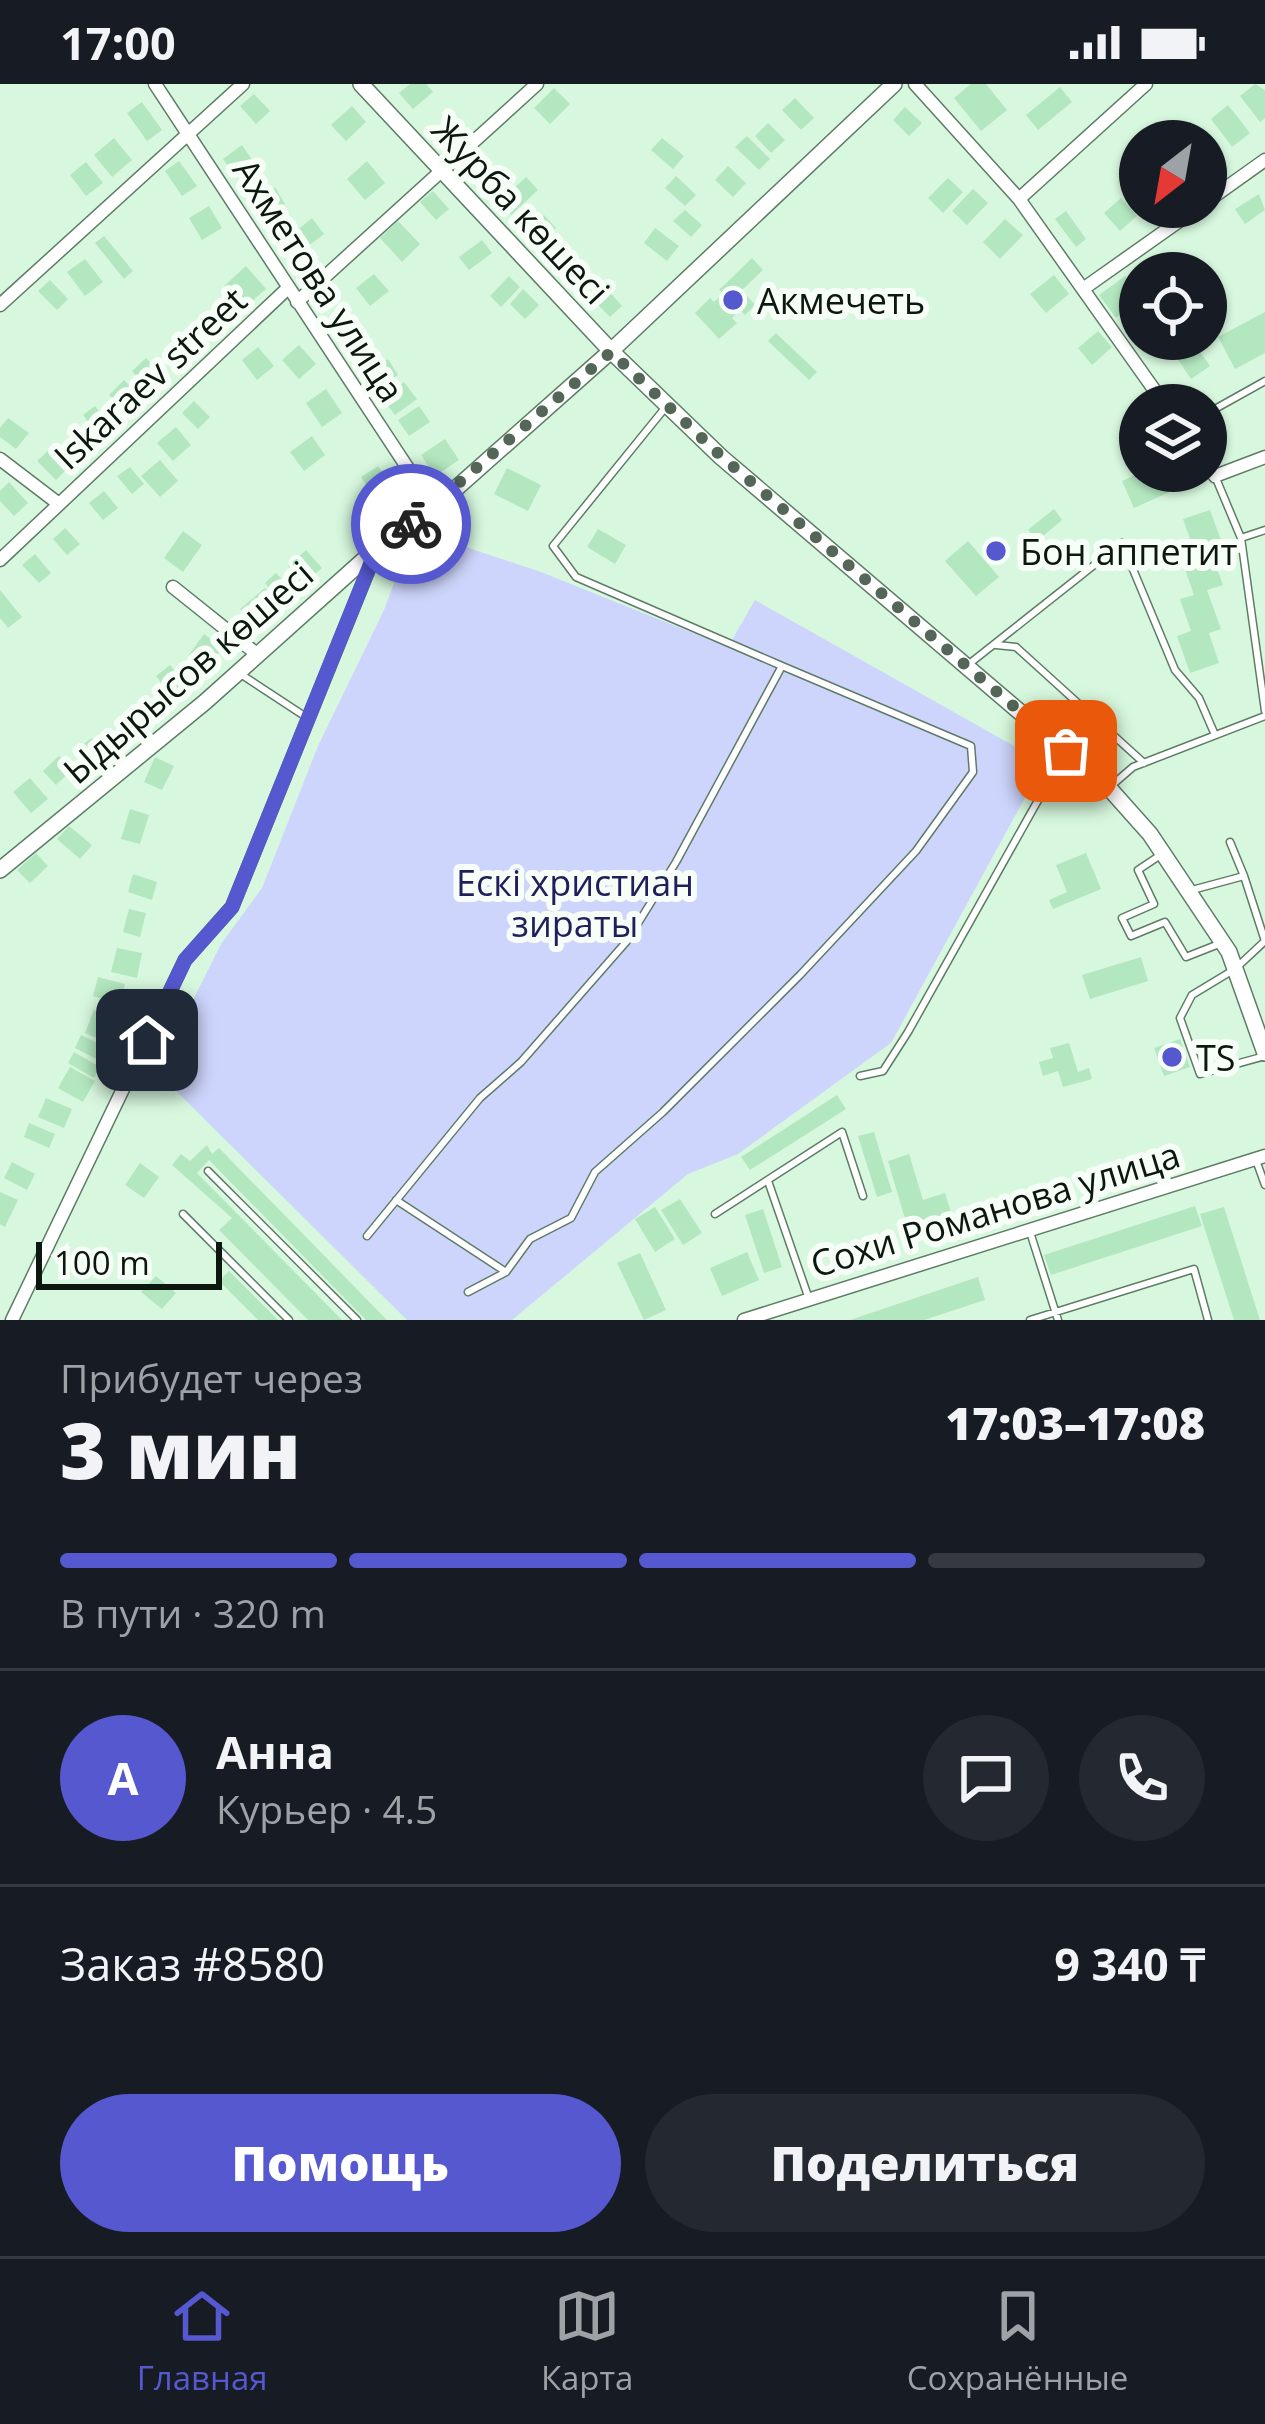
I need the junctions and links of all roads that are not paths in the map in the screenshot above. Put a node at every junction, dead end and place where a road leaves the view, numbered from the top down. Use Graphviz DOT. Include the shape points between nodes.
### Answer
graph roads {
  1 [pos="155,84"];
  2 [pos="243,84"];
  3 [pos="361,84"];
  4 [pos="537,84"];
  5 [pos="894,84"];
  6 [pos="916,84"];
  7 [pos="1146,84"];
  8 [pos="187,134"];
  9 [pos="1265,160"];
  10 [pos="443,169"];
  11 [pos="1227,187"];
  12 [pos="1019,200"];
  13 [pos="1170,228"];
  14 [pos="288,288"];
  15 [pos="1083,290"];
  16 [pos="297,302"];
  17 [pos="0,305"];
  18 [pos="611,352"];
  19 [pos="1265,382"];
  20 [pos="1150,384"];
  21 [pos="1227,403"];
  22 [pos="667,405"];
  23 [pos="1265,457"];
  24 [pos="0,459"];
  25 [pos="1227,471"];
  26 [pos="1222,492"];
  27 [pos="59,504"];
  28 [pos="434,508"];
  29 [pos="1265,530"];
  30 [pos="1241,538"];
  31 [pos="377,548"];
  32 [pos="0,560"];
  33 [pos="173,587"];
  34 [pos="1265,636"];
  35 [pos="1255,640"];
  36 [pos="993,645"];
  37 [pos="258,655"];
  38 [pos="967,665"];
  39 [pos="782,666"];
  40 [pos="238,673"];
  41 [pos="1265,714"];
  42 [pos="306,717"];
  43 [pos="1215,735"];
  44 [pos="1066,751"];
  45 [pos="1144,763"];
  46 [pos="1109,788"];
  47 [pos="1230,842"];
  48 [pos="1163,853"];
  49 [pos="0,870"];
  50 [pos="1244,876"];
  51 [pos="1188,891"];
  52 [pos="1154,904"];
  53 [pos="1165,922"];
  54 [pos="1223,942"];
  55 [pos="1235,969"];
  56 [pos="1265,1054"];
  57 [pos="860,1076"];
  58 [pos="1261,1157"];
  59 [pos="208,1171"];
  60 [pos="768,1181"];
  61 [pos="1265,1185"];
  62 [pos="862,1196"];
  63 [pos="396,1200"];
  64 [pos="183,1214"];
  65 [pos="715,1214"];
  66 [pos="1030,1230"];
  67 [pos="367,1236"];
  68 [pos="506,1272"];
  69 [pos="468,1292"];
  70 [pos="809,1299"];
  71 [pos="1056,1316"];
  72 [pos="12,1320"];
  73 [pos="289,1320"];
  74 [pos="357,1320"];
  75 [pos="744,1320"];
  76 [pos="1030,1320"];
  77 [pos="1208,1320"];
  1 -- 8 [label="street, Ахметова улица"];
  2 -- 8 [label="street"];
  3 -- 10 [label="street, Журба көшесі"];
  4 -- 10 [label="street"];
  5 -- 18 [label="street, Ыдырысов көшесі"];
  6 -- 12 [label="street"];
  7 -- 12 [label="street"];
  8 -- 14 [label="street, Ахметова улица"];
  8 -- 17 [label="street"];
  9 -- 11 [label="street"];
  10 -- 16 [label="street"];
  10 -- 18 [label="street, Журба көшесі"];
  12 -- 15 [label="street"];
  13 -- 15 [label="street"];
  14 -- 16 [label="street, Ахметова улица"];
  14 -- 27 [label="street, Iskaraev street"];
  15 -- 20 [label="street"];
  16 -- 28 [label="street, Ахметова улица"];
  18 -- 22 [label="street, Журба көшесі"];
  18 -- 28 [label="street, Ыдырысов көшесі"];
  19 -- 21 [label="lane"];
  22 -- 38 [label="street, Журба көшесі"];
  22 -- 39 [label="lane" via="553,546 576,577"];
  23 -- 25 [label="street"];
  24 -- 27 [label="street"];
  26 -- 30 [label="lane"];
  27 -- 32 [label="street, Iskaraev street"];
  28 -- 31 [label="street, Ыдырысов көшесі"];
  29 -- 30 [label="lane"];
  30 -- 35 [label="lane"];
  31 -- 37 [label="street, Ыдырысов көшесі"];
  31 -- 42 [label="street"];
  33 -- 37 [label="street"];
  34 -- 35 [label="lane"];
  35 -- 41 [label="lane"];
  36 -- 38 [label="lane"];
  36 -- 43 [label="lane" via="1122,543 1175,670"];
  36 -- 45 [label="lane" via="1016,647"];
  37 -- 40 [label="street, Ыдырысов көшесі"];
  38 -- 44 [label="street, Журба көшесі"];
  39 -- 63 [label="lane" via="627,941"];
  39 -- 68 [label="lane" via="971,746 973,772 916,851 815,960 595,1172 571,1218 530,1240"];
  40 -- 42 [label="lane"];
  40 -- 49 [label="street, Ыдырысов көшесі"];
  41 -- 43 [label="lane"];
  42 -- 72 [label="street" via="232,907 185,960"];
  43 -- 45 [label="lane"];
  44 -- 46 [label="street, Журба көшесі"];
  44 -- 57 [label="lane" via="908,1032 883,1071"];
  45 -- 46 [label="lane"];
  46 -- 48 [label="street, Журба көшесі"];
  47 -- 50 [label="lane"];
  48 -- 51 [label="street, Журба көшесі"];
  48 -- 52 [label="lane" via="1138,870"];
  50 -- 51 [label="lane"];
  50 -- 55 [label="lane" via="1264,941"];
  51 -- 54 [label="street, Журба көшесі"];
  52 -- 53 [label="lane"];
  52 -- 53 [label="lane" via="1122,918 1131,936"];
  53 -- 54 [label="lane" via="1186,957"];
  54 -- 55 [label="street, Журба көшесі"];
  55 -- 56 [label="street, Журба көшесі"];
  55 -- 56 [label="lane" via="1192,995 1180,1018 1201,1074"];
  58 -- 61 [label="lane"];
  58 -- 66 [label="street, Сохи Романова улица"];
  59 -- 74 [label="lane"];
  60 -- 62 [label="lane" via="842,1132"];
  60 -- 65 [label="lane"];
  60 -- 70 [label="lane"];
  63 -- 67 [label="lane"];
  63 -- 68 [label="lane"];
  64 -- 73 [label="lane"];
  66 -- 70 [label="street, Сохи Романова улица"];
  66 -- 71 [label="lane"];
  68 -- 69 [label="lane"];
  70 -- 75 [label="street, Сохи Романова улица"];
  71 -- 76 [label="lane"];
  71 -- 77 [label="lane" via="1193,1269"];
}
